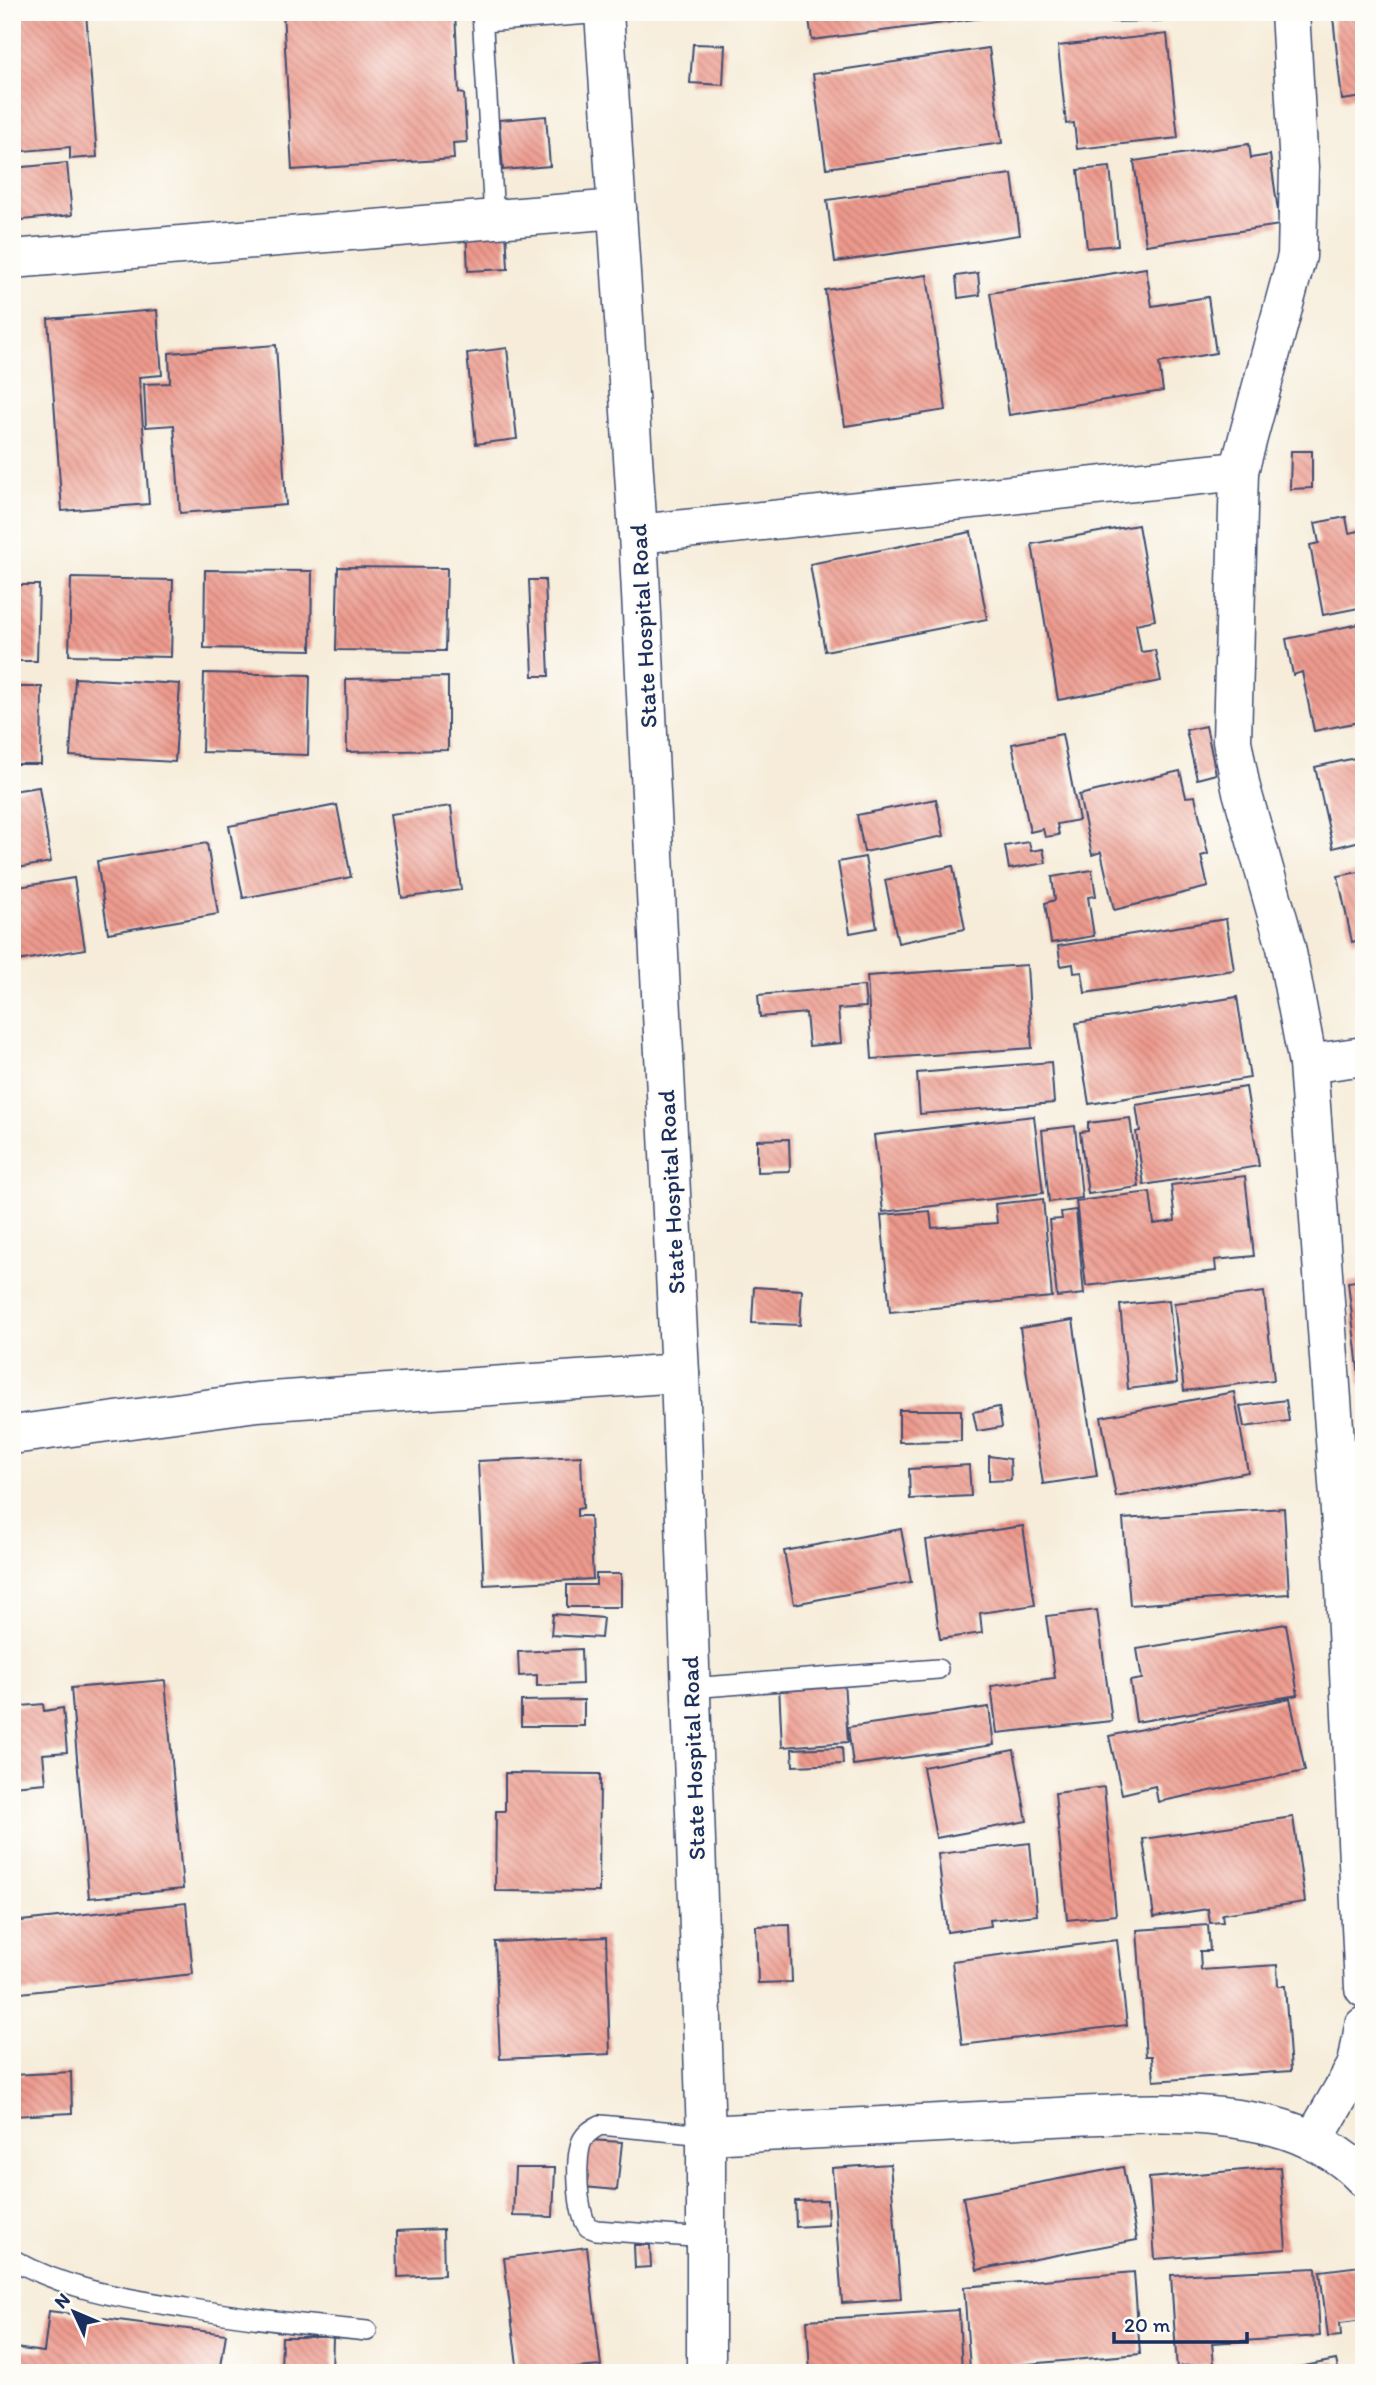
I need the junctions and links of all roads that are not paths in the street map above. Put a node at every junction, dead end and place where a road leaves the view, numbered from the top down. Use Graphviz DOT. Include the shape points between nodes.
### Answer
graph roads {
  1 [pos="1290,12"];
  2 [pos="604,13"];
  3 [pos="482,17"];
  4 [pos="617,209"];
  5 [pos="494,218"];
  6 [pos="12,259"];
  7 [pos="1239,471"];
  8 [pos="638,534"];
  9 [pos="1364,1056"];
  10 [pos="1308,1064"];
  11 [pos="680,1373"];
  12 [pos="12,1436"];
  13 [pos="1354,1567"];
  14 [pos="938,1669"];
  15 [pos="690,1688"];
  16 [pos="1364,1988"];
  17 [pos="1364,2026"];
  18 [pos="706,2135"];
  19 [pos="1313,2141"];
  20 [pos="1364,2178"];
  21 [pos="706,2238"];
  22 [pos="12,2259"];
  23 [pos="367,2331"];
  24 [pos="706,2373"];
  1 -- 7 [label="street" via="1299,168 1297,256"];
  2 -- 3 [label="lane"];
  2 -- 4 [label="street, State Hospital Road"];
  3 -- 5 [label="lane"];
  4 -- 5 [label="street"];
  4 -- 8 [label="street, State Hospital Road"];
  5 -- 6 [label="street"];
  7 -- 8 [label="street"];
  7 -- 10 [label="street" via="1232,741 1286,947"];
  8 -- 11 [label="street, State Hospital Road"];
  9 -- 10 [label="street"];
  10 -- 13 [label="street"];
  11 -- 12 [label="street" via="257,1402"];
  11 -- 15 [label="street, State Hospital Road"];
  13 -- 16 [label="street"];
  14 -- 15 [label="lane"];
  15 -- 18 [label="street, State Hospital Road"];
  17 -- 19 [label="street" via="1357,2065"];
  18 -- 19 [label="street" via="1135,2114 1228,2119 1274,2126"];
  18 -- 21 [label="street, State Hospital Road"];
  18 -- 21 [label="lane" via="600,2125 580,2146 579,2211 588,2227 596,2230"];
  19 -- 20 [label="street"];
  21 -- 24 [label="street, State Hospital Road"];
  22 -- 23 [label="lane" via="47,2279 101,2295"];
}
